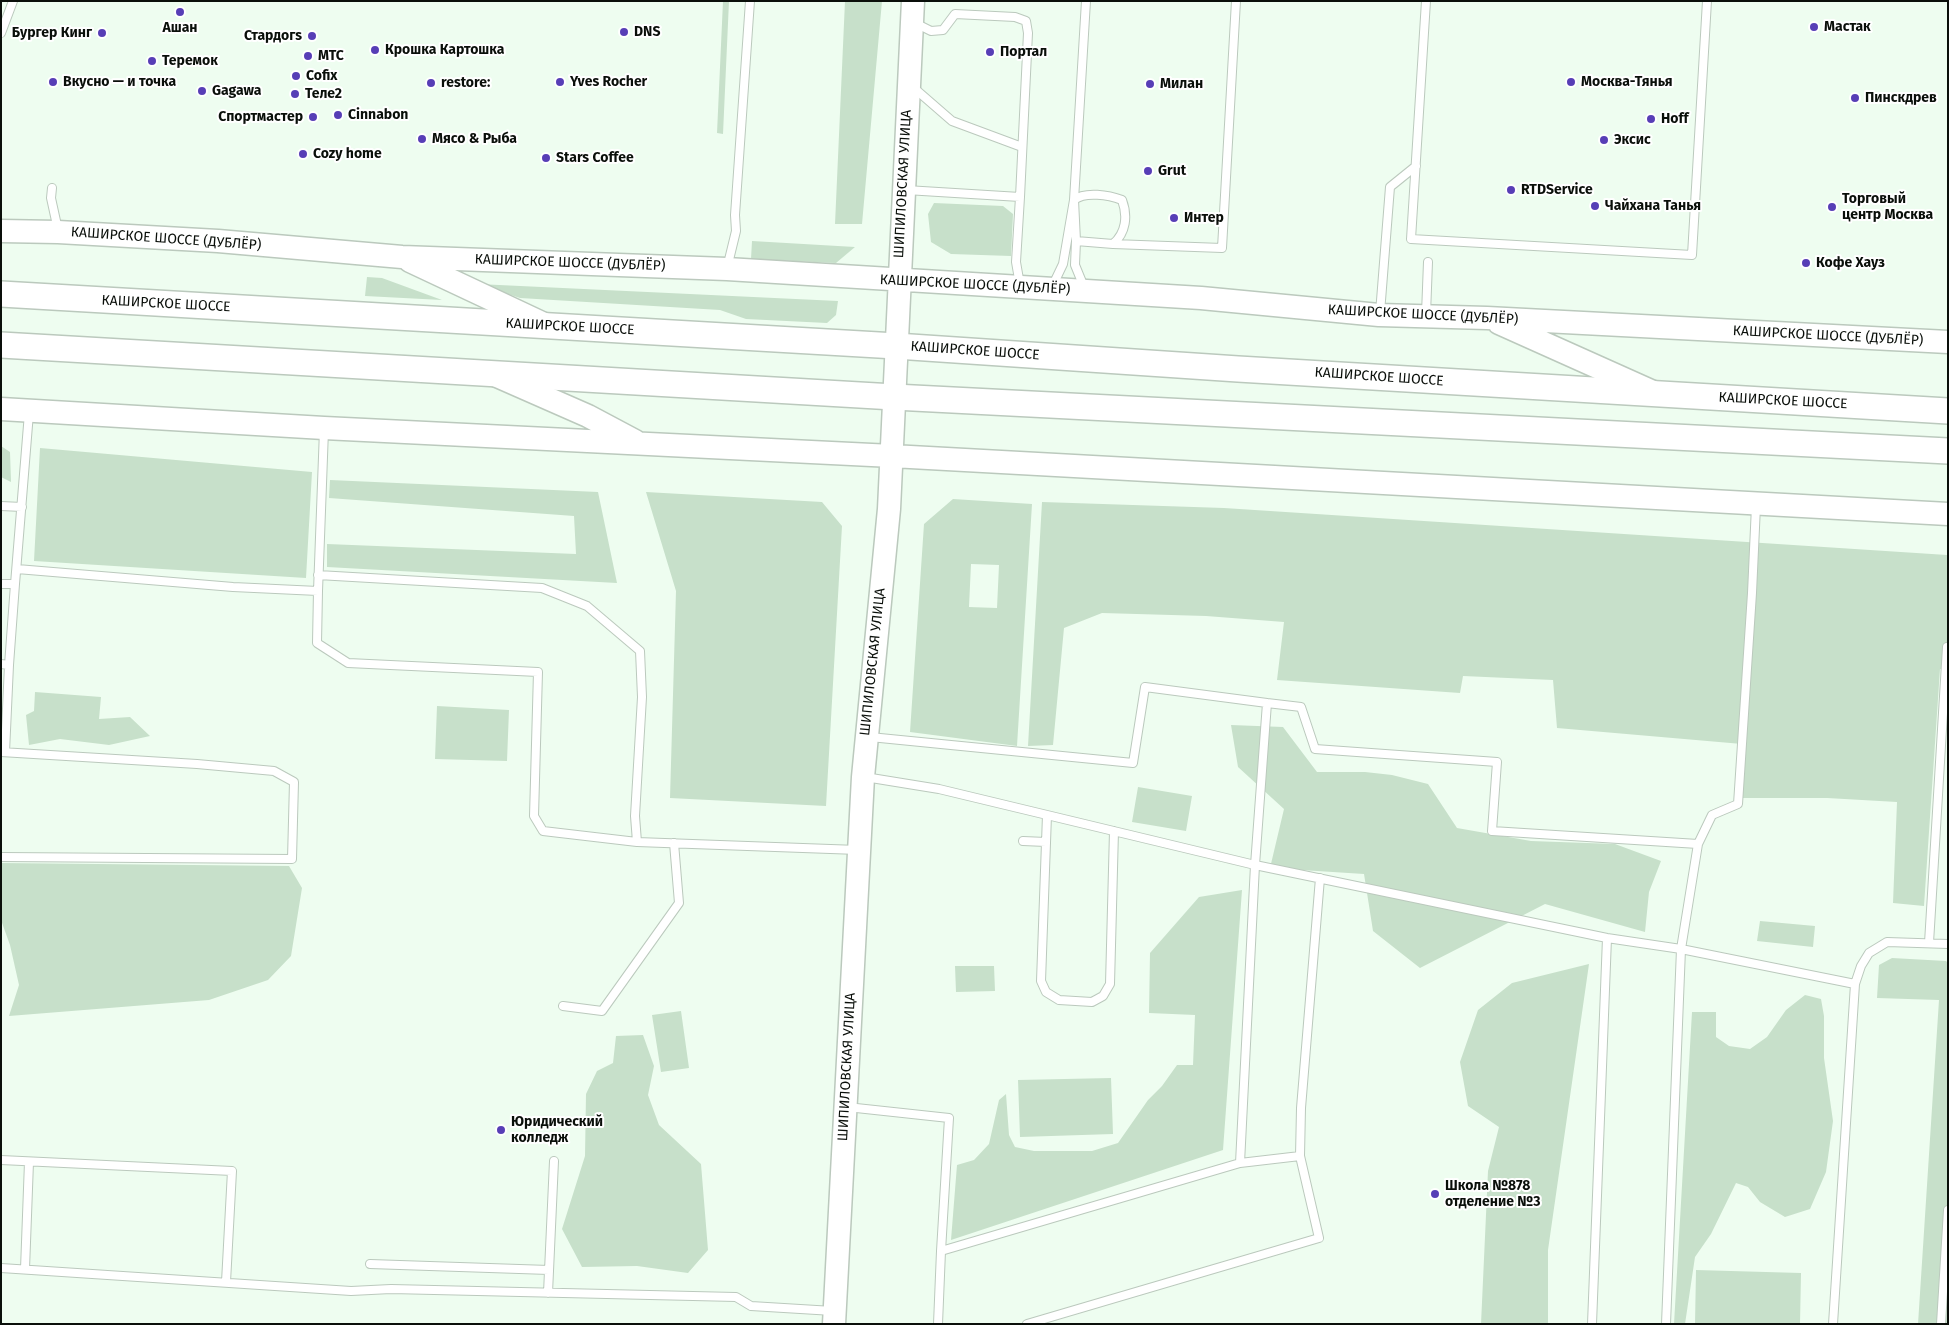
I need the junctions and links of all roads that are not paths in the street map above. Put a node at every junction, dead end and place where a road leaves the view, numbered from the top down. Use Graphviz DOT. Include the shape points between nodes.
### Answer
graph roads {
  1 [pos="13,1"];
  2 [pos="750,1"];
  3 [pos="1086,1"];
  4 [pos="1236,1"];
  5 [pos="1426,1"];
  6 [pos="1707,1"];
  7 [pos="912,11"];
  8 [pos="1,34"];
  9 [pos="908,83"];
  10 [pos="1022,147"];
  11 [pos="1416,166"];
  12 [pos="52,188"];
  13 [pos="904,190"];
  14 [pos="1020,197"];
  15 [pos="1074,200"];
  16 [pos="1,231"];
  17 [pos="58,232"];
  18 [pos="1076,242"];
  19 [pos="1113,244"];
  20 [pos="402,257"];
  21 [pos="1428,262"];
  22 [pos="727,269"];
  23 [pos="898,280"];
  24 [pos="1021,287"];
  25 [pos="1051,289"];
  26 [pos="1085,291"];
  27 [pos="1,294"];
  28 [pos="1380,315"];
  29 [pos="1426,316"];
  30 [pos="1487,318"];
  31 [pos="547,326"];
  32 [pos="1948,342"];
  33 [pos="1,345"];
  34 [pos="896,346"];
  35 [pos="492,373"];
  36 [pos="1658,394"];
  37 [pos="894,397"];
  38 [pos="1,409"];
  39 [pos="1948,410"];
  40 [pos="30,411"];
  41 [pos="324,428"];
  42 [pos="643,444"];
  43 [pos="1948,451"];
  44 [pos="892,456"];
  45 [pos="1756,502"];
  46 [pos="1,506"];
  47 [pos="22,507"];
  48 [pos="1948,514"];
  49 [pos="17,569"];
  50 [pos="318,575"];
  51 [pos="1,584"];
  52 [pos="15,584"];
  53 [pos="318,591"];
  54 [pos="1947,647"];
  55 [pos="5,665"];
  56 [pos="1267,703"];
  57 [pos="866,737"];
  58 [pos="3,752"];
  59 [pos="863,777"];
  60 [pos="1046,815"];
  61 [pos="1114,831"];
  62 [pos="1023,841"];
  63 [pos="637,842"];
  64 [pos="1046,842"];
  65 [pos="674,843"];
  66 [pos="1698,844"];
  67 [pos="860,850"];
  68 [pos="1,857"];
  69 [pos="1255,865"];
  70 [pos="1320,878"];
  71 [pos="1607,938"];
  72 [pos="1929,943"];
  73 [pos="1948,944"];
  74 [pos="1682,949"];
  75 [pos="1854,984"];
  76 [pos="563,1006"];
  77 [pos="845,1107"];
  78 [pos="1300,1156"];
  79 [pos="1,1160"];
  80 [pos="554,1161"];
  81 [pos="29,1162"];
  82 [pos="1240,1163"];
  83 [pos="1948,1210"];
  84 [pos="941,1251"];
  85 [pos="370,1264"];
  86 [pos="1,1268"];
  87 [pos="25,1269"];
  88 [pos="549,1270"];
  89 [pos="226,1282"];
  90 [pos="548,1293"];
  91 [pos="834,1318"];
  92 [pos="938,1324"];
  93 [pos="1027,1324"];
  94 [pos="1592,1324"];
  95 [pos="1666,1324"];
  96 [pos="1833,1324"];
  97 [pos="1941,1324"];
  1 -- 8 [label="lane"];
  2 -- 22 [label="lane" via="736,231"];
  3 -- 15 [label="lane"];
  4 -- 19 [label="lane" via="1222,248"];
  5 -- 11 [label="lane"];
  6 -- 11 [label="lane" via="1692,256 1411,239"];
  7 -- 9 [label="main road, ШИПИЛОВСКАЯ УЛИЦА"];
  7 -- 10 [label="lane" via="920,27 931,31 943,30 955,14 1015,17 1026,21"];
  9 -- 10 [label="lane" via="952,121"];
  9 -- 13 [label="main road, ШИПИЛОВСКАЯ УЛИЦА"];
  10 -- 14 [label="lane"];
  11 -- 28 [label="lane" via="1390,187"];
  12 -- 17 [label="lane"];
  13 -- 14 [label="lane"];
  13 -- 23 [label="main road, ШИПИЛОВСКАЯ УЛИЦА"];
  14 -- 24 [label="lane" via="1016,262"];
  15 -- 18 [label="lane"];
  15 -- 19 [label="lane" via="1086,195 1122,200 1125,227"];
  15 -- 25 [label="lane" via="1063,264"];
  16 -- 17 [label="main road, КАШИРСКОЕ ШОССЕ (ДУБЛЁР)"];
  17 -- 20 [label="main road, КАШИРСКОЕ ШОССЕ (ДУБЛЁР)" via="218,241"];
  18 -- 19 [label="lane"];
  18 -- 26 [label="lane" via="1075,265"];
  20 -- 22 [label="main road, КАШИРСКОЕ ШОССЕ (ДУБЛЁР)"];
  20 -- 31 [label="main road"];
  21 -- 29 [label="lane"];
  22 -- 23 [label="main road, КАШИРСКОЕ ШОССЕ (ДУБЛЁР)"];
  23 -- 24 [label="main road, КАШИРСКОЕ ШОССЕ (ДУБЛЁР)"];
  23 -- 34 [label="main road, ШИПИЛОВСКАЯ УЛИЦА"];
  24 -- 25 [label="main road, КАШИРСКОЕ ШОССЕ (ДУБЛЁР)"];
  25 -- 26 [label="main road, КАШИРСКОЕ ШОССЕ (ДУБЛЁР)"];
  26 -- 28 [label="main road, КАШИРСКОЕ ШОССЕ (ДУБЛЁР)"];
  27 -- 31 [label="main road, КАШИРСКОЕ ШОССЕ"];
  28 -- 29 [label="main road, КАШИРСКОЕ ШОССЕ (ДУБЛЁР)"];
  29 -- 30 [label="main road, КАШИРСКОЕ ШОССЕ (ДУБЛЁР)"];
  30 -- 32 [label="main road, КАШИРСКОЕ ШОССЕ (ДУБЛЁР)"];
  30 -- 36 [label="main road"];
  31 -- 34 [label="main road, КАШИРСКОЕ ШОССЕ"];
  33 -- 35 [label="main road"];
  34 -- 36 [label="main road, КАШИРСКОЕ ШОССЕ"];
  34 -- 37 [label="main road, ШИПИЛОВСКАЯ УЛИЦА"];
  35 -- 37 [label="main road"];
  35 -- 42 [label="main road"];
  36 -- 39 [label="main road, КАШИРСКОЕ ШОССЕ"];
  37 -- 43 [label="main road"];
  37 -- 44 [label="main road, ШИПИЛОВСКАЯ УЛИЦА"];
  38 -- 40 [label="main road"];
  40 -- 41 [label="main road"];
  40 -- 47 [label="lane"];
  41 -- 42 [label="main road"];
  41 -- 50 [label="lane"];
  42 -- 44 [label="main road"];
  44 -- 45 [label="main road"];
  44 -- 57 [label="main road, ШИПИЛОВСКАЯ УЛИЦА"];
  45 -- 48 [label="main road"];
  45 -- 66 [label="lane" via="1738,804 1712,815"];
  46 -- 47 [label="lane"];
  47 -- 49 [label="lane"];
  49 -- 52 [label="lane"];
  49 -- 53 [label="lane" via="252,589"];
  50 -- 53 [label="lane"];
  50 -- 63 [label="lane" via="542,588 587,606 640,651 642,697 635,816"];
  51 -- 52 [label="lane"];
  52 -- 55 [label="lane"];
  53 -- 63 [label="lane" via="317,643 348,663 538,672 534,816 543,831"];
  54 -- 72 [label="lane"];
  55 -- 58 [label="lane"];
  56 -- 57 [label="lane" via="1145,687 1133,763"];
  56 -- 66 [label="lane" via="1302,707 1315,749 1497,762 1492,831"];
  56 -- 69 [label="lane"];
  57 -- 59 [label="main road, ШИПИЛОВСКАЯ УЛИЦА"];
  58 -- 68 [label="lane" via="197,764 274,772 294,782 292,860"];
  59 -- 60 [label="lane" via="939,789"];
  59 -- 67 [label="main road, ШИПИЛОВСКАЯ УЛИЦА"];
  60 -- 61 [label="lane"];
  60 -- 64 [label="lane"];
  61 -- 64 [label="lane" via="1110,984 1103,996 1092,1002 1059,1000 1046,992 1041,981"];
  61 -- 69 [label="lane"];
  62 -- 64 [label="lane"];
  63 -- 65 [label="lane"];
  65 -- 67 [label="lane"];
  65 -- 76 [label="lane" via="679,903 602,1010"];
  66 -- 74 [label="lane"];
  67 -- 77 [label="main road, ШИПИЛОВСКАЯ УЛИЦА"];
  69 -- 70 [label="lane"];
  69 -- 82 [label="lane"];
  70 -- 71 [label="lane"];
  70 -- 78 [label="lane"];
  71 -- 74 [label="lane"];
  71 -- 94 [label="lane"];
  72 -- 73 [label="lane"];
  72 -- 75 [label="lane" via="1887,942 1869,953"];
  74 -- 75 [label="lane"];
  74 -- 95 [label="lane"];
  75 -- 96 [label="lane"];
  77 -- 84 [label="lane" via="949,1118"];
  77 -- 91 [label="main road, ШИПИЛОВСКАЯ УЛИЦА"];
  78 -- 82 [label="lane"];
  78 -- 93 [label="lane" via="1319,1238"];
  79 -- 81 [label="lane"];
  80 -- 88 [label="lane"];
  81 -- 87 [label="lane"];
  81 -- 89 [label="lane" via="232,1171"];
  82 -- 84 [label="lane"];
  83 -- 97 [label="lane"];
  84 -- 92 [label="lane"];
  85 -- 88 [label="lane"];
  86 -- 87 [label="lane"];
  87 -- 89 [label="lane"];
  88 -- 90 [label="lane"];
  89 -- 90 [label="lane" via="351,1290"];
  90 -- 91 [label="lane" via="736,1297 751,1306"];
}
